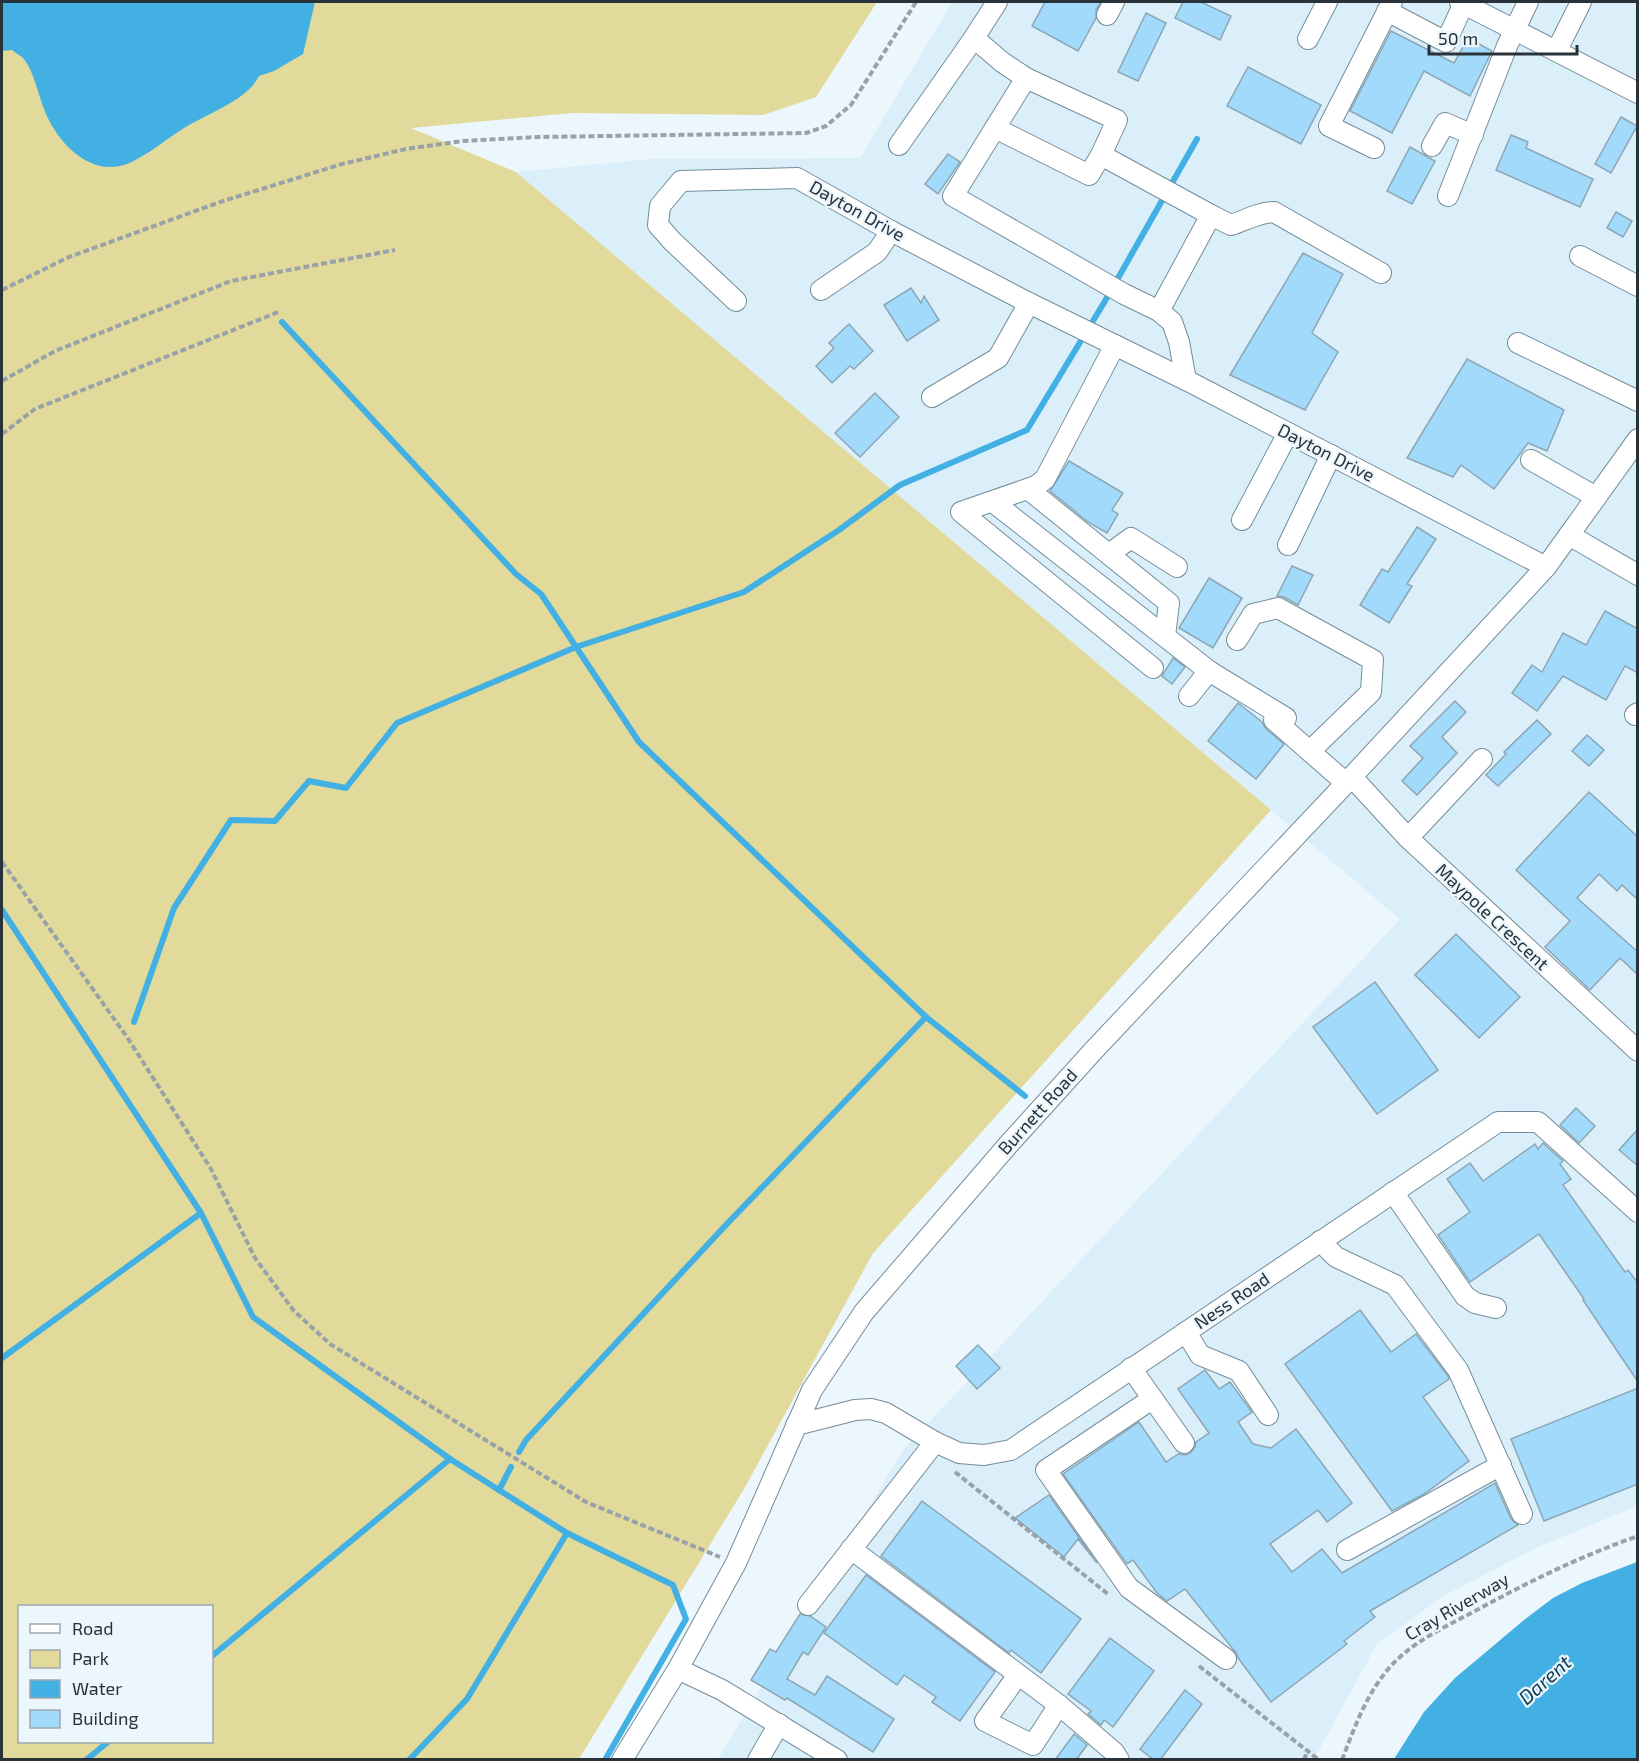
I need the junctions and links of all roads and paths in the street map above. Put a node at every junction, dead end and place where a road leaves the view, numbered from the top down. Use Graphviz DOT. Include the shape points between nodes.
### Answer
graph roads {
  1 [pos="916,2"];
  2 [pos="997,2"];
  3 [pos="1327,2"];
  4 [pos="1462,2"];
  5 [pos="1528,2"];
  6 [pos="1581,2"];
  7 [pos="1390,6"];
  8 [pos="1516,30"];
  9 [pos="974,38"];
  10 [pos="1308,39"];
  11 [pos="1557,50"];
  12 [pos="1026,78"];
  13 [pos="1638,93"];
  14 [pos="995,128"];
  15 [pos="1473,135"];
  16 [pos="899,146"];
  17 [pos="1432,146"];
  18 [pos="1374,148"];
  19 [pos="1101,155"];
  20 [pos="1448,196"];
  21 [pos="1211,215"];
  22 [pos="891,231"];
  23 [pos="395,250"];
  24 [pos="1580,256"];
  25 [pos="1381,273"];
  26 [pos="1638,286"];
  27 [pos="2,290"];
  28 [pos="821,290"];
  29 [pos="736,301"];
  30 [pos="1029,303"];
  31 [pos="281,311"];
  32 [pos="1159,311"];
  33 [pos="1110,343"];
  34 [pos="1518,343"];
  35 [pos="1186,380"];
  36 [pos="2,381"];
  37 [pos="932,397"];
  38 [pos="1638,401"];
  39 [pos="1288,433"];
  40 [pos="2,434"];
  41 [pos="1638,439"];
  42 [pos="1331,455"];
  43 [pos="1531,460"];
  44 [pos="1028,489"];
  45 [pos="1596,496"];
  46 [pos="993,501"];
  47 [pos="1242,520"];
  48 [pos="1569,534"];
  49 [pos="1288,545"];
  50 [pos="1109,554"];
  51 [pos="1177,567"];
  52 [pos="1546,567"];
  53 [pos="1638,575"];
  54 [pos="1165,636"];
  55 [pos="1237,640"];
  56 [pos="1153,668"];
  57 [pos="1209,671"];
  58 [pos="1189,696"];
  59 [pos="1310,751"];
  60 [pos="1482,759"];
  61 [pos="1349,780"];
  62 [pos="1408,838"];
  63 [pos="2,862"];
  64 [pos="1638,1051"];
  65 [pos="1393,1192"];
  66 [pos="1638,1212"];
  67 [pos="1320,1241"];
  68 [pos="1496,1308"];
  69 [pos="1186,1332"];
  70 [pos="1131,1368"];
  71 [pos="1152,1399"];
  72 [pos="1268,1415"];
  73 [pos="796,1425"];
  74 [pos="935,1442"];
  75 [pos="1184,1443"];
  76 [pos="1501,1465"];
  77 [pos="1522,1514"];
  78 [pos="1638,1536"];
  79 [pos="851,1549"];
  80 [pos="1347,1550"];
  81 [pos="736,1563"];
  82 [pos="808,1605"];
  83 [pos="1226,1659"];
  84 [pos="678,1669"];
  85 [pos="1018,1675"];
  86 [pos="1059,1705"];
  87 [pos="779,1724"];
  88 [pos="622,1760"];
  89 [pos="758,1760"];
  90 [pos="837,1760"];
  91 [pos="1119,1760"];
  92 [pos="1304,1760"];
  93 [pos="1319,1760"];
  94 [pos="1342,1760"];
  1 -- 27 [label="path" via="851,105 826,126 806,133 538,137 406,149 342,164 220,202 69,257"];
  2 -- 9 [label="street"];
  3 -- 10 [label="street"];
  4 -- 7 [label="street" via="1446,42"];
  4 -- 8 [label="street"];
  5 -- 8 [label="street"];
  6 -- 11 [label="street"];
  7 -- 18 [label="street" via="1329,126"];
  8 -- 11 [label="street"];
  8 -- 15 [label="street"];
  9 -- 12 [label="street"];
  9 -- 16 [label="street"];
  11 -- 13 [label="street"];
  12 -- 14 [label="street"];
  12 -- 19 [label="street" via="1117,120"];
  14 -- 19 [label="street" via="1089,176"];
  14 -- 32 [label="street" via="953,196"];
  15 -- 17 [label="street" via="1445,123"];
  15 -- 20 [label="street"];
  19 -- 21 [label="street"];
  21 -- 25 [label="street" via="1231,225 1259,213 1274,212"];
  21 -- 32 [label="street"];
  22 -- 28 [label="street" via="877,252"];
  22 -- 29 [label="street, Dayton Drive" via="797,178 681,182 660,206 658,225"];
  22 -- 30 [label="street, Dayton Drive"];
  23 -- 36 [label="path" via="231,281 55,351"];
  24 -- 26 [label="street"];
  30 -- 33 [label="street, Dayton Drive"];
  30 -- 37 [label="street" via="998,358"];
  31 -- 40 [label="path" via="35,410"];
  32 -- 35 [label="street" via="1172,322"];
  33 -- 35 [label="street, Dayton Drive"];
  33 -- 44 [label="street" via="1045,479"];
  34 -- 38 [label="street"];
  35 -- 39 [label="street, Dayton Drive"];
  39 -- 42 [label="street, Dayton Drive"];
  39 -- 47 [label="street"];
  41 -- 45 [label="street, Burnett Road"];
  42 -- 49 [label="street"];
  42 -- 52 [label="street, Dayton Drive"];
  43 -- 45 [label="street"];
  44 -- 46 [label="street"];
  44 -- 50 [label="street"];
  45 -- 48 [label="street, Burnett Road"];
  46 -- 54 [label="street, Maypole Crescent"];
  46 -- 56 [label="street" via="962,512"];
  48 -- 52 [label="street, Burnett Road"];
  48 -- 53 [label="street"];
  50 -- 51 [label="street" via="1131,538"];
  50 -- 54 [label="street" via="1169,603"];
  52 -- 61 [label="street, Burnett Road"];
  54 -- 57 [label="street, Maypole Crescent"];
  55 -- 59 [label="street" via="1253,614 1278,608 1373,660 1371,692"];
  57 -- 58 [label="street"];
  57 -- 59 [label="street, Maypole Crescent" via="1280,719"];
  59 -- 61 [label="street, Maypole Crescent"];
  60 -- 62 [label="street"];
  61 -- 62 [label="street, Maypole Crescent"];
  61 -- 73 [label="street, Burnett Road" via="1086,1059 918,1247 861,1316 812,1390"];
  62 -- 64 [label="street, Maypole Crescent"];
  63 -- 81 [label="path" via="127,1037 211,1169 255,1257 294,1311 330,1344 586,1502"];
  65 -- 66 [label="street, Ness Road" via="1498,1122 1538,1122"];
  65 -- 67 [label="street, Ness Road"];
  65 -- 68 [label="street" via="1465,1296"];
  67 -- 69 [label="street, Ness Road"];
  67 -- 76 [label="street" via="1336,1257 1395,1285 1458,1370"];
  69 -- 70 [label="street, Ness Road"];
  69 -- 72 [label="street" via="1200,1354 1239,1371"];
  70 -- 71 [label="street"];
  70 -- 74 [label="street, Ness Road" via="1011,1450 984,1455 959,1453"];
  71 -- 75 [label="street"];
  71 -- 83 [label="street" via="1046,1470 1129,1587"];
  73 -- 74 [label="street, Ness Road" via="871,1409 886,1413"];
  73 -- 81 [label="street, Burnett Road"];
  74 -- 79 [label="street"];
  76 -- 77 [label="street"];
  76 -- 80 [label="street"];
  78 -- 94 [label="path, Cray Riverway" via="1534,1579 1423,1639 1382,1677"];
  79 -- 82 [label="street"];
  79 -- 85 [label="street"];
  81 -- 84 [label="street, Burnett Road"];
  84 -- 87 [label="street"];
  84 -- 88 [label="street, Burnett Road"];
  85 -- 86 [label="street"];
  85 -- 86 [label="street" via="985,1721 1033,1745"];
  86 -- 91 [label="street"];
  87 -- 89 [label="street"];
  87 -- 90 [label="street"];
  92 -- 93 [label="path" via="1308,1749"];
}
